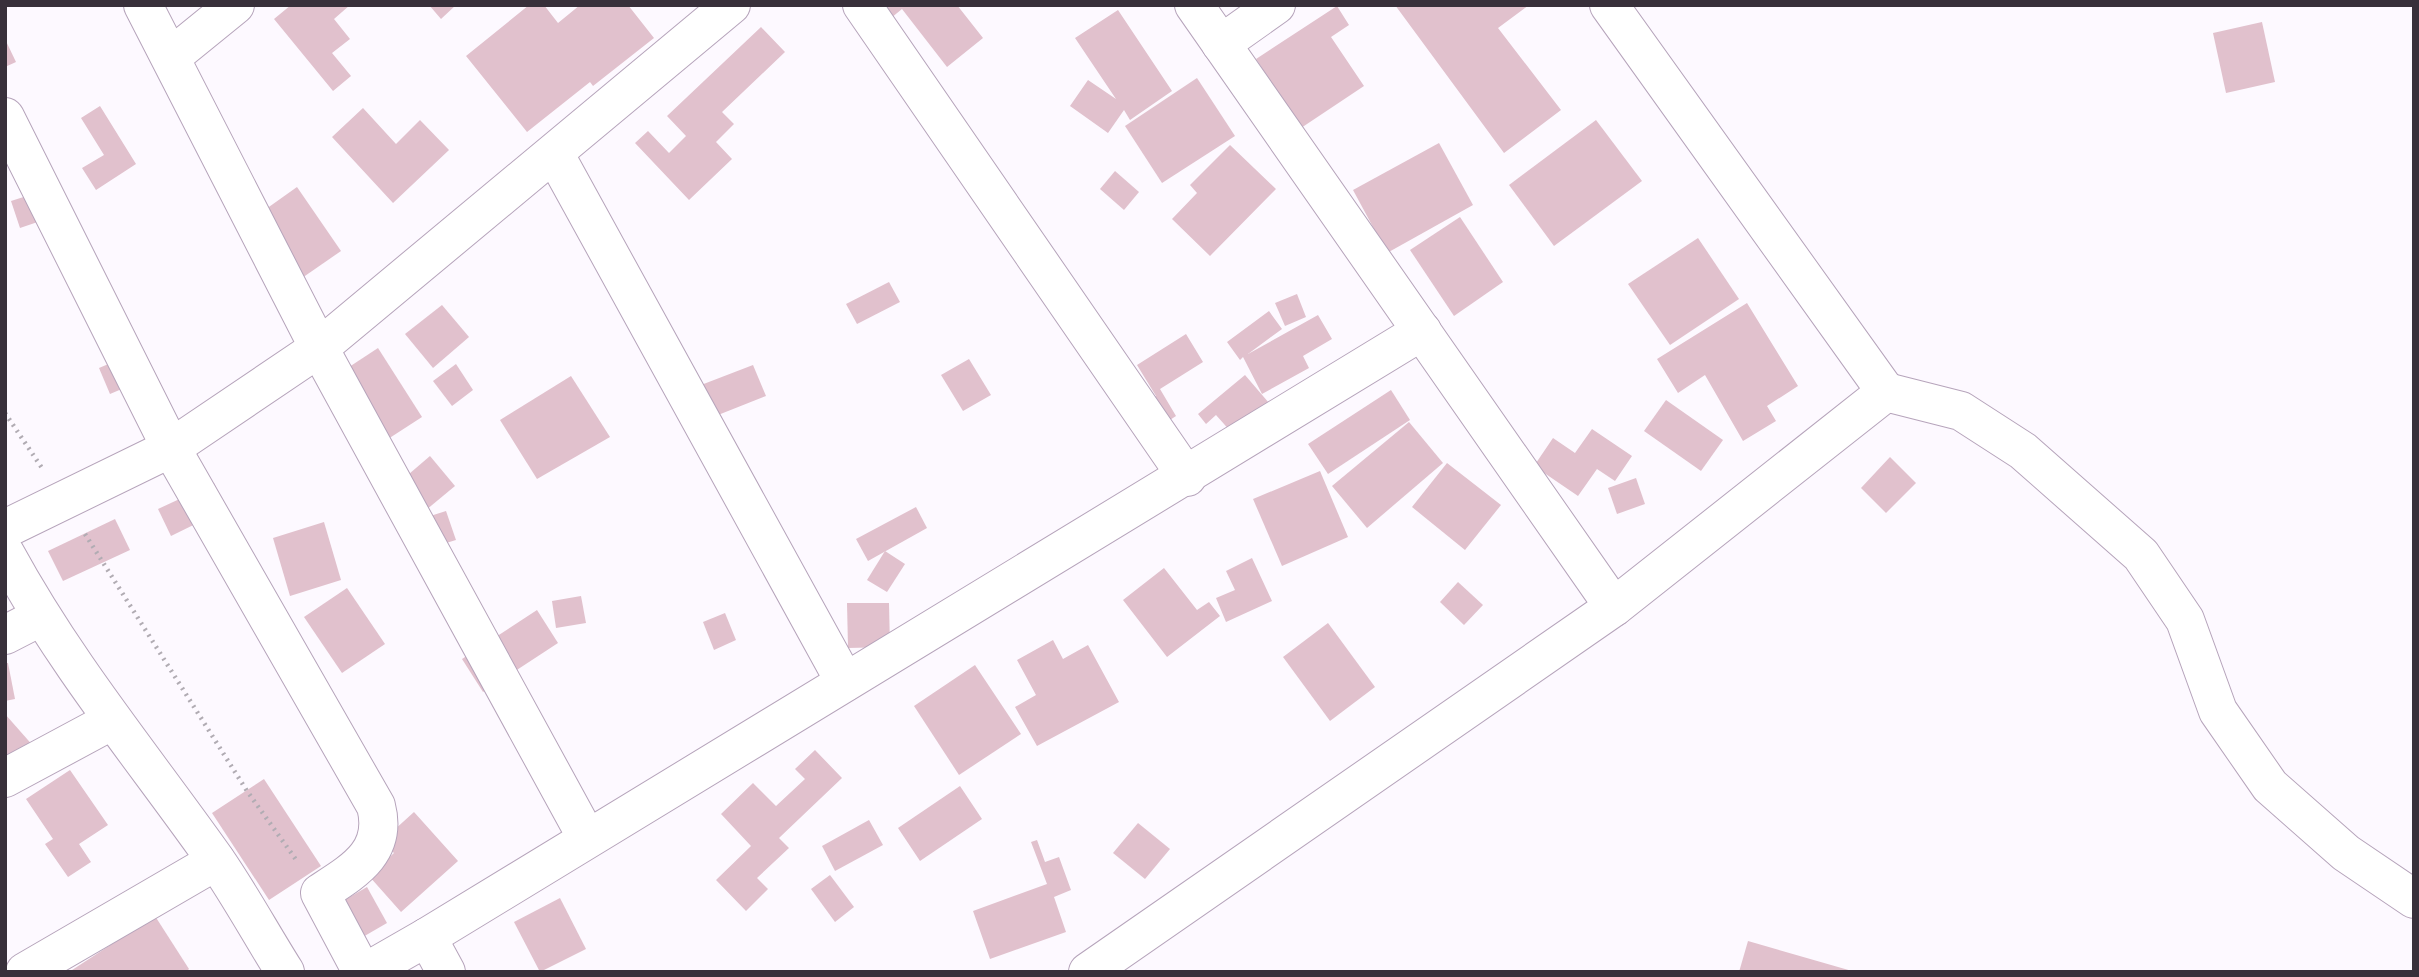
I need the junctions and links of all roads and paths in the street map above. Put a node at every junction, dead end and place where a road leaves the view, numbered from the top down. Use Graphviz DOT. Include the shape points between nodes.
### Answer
graph roads {
  1 [pos="143,5"];
  2 [pos="235,5"];
  3 [pos="731,5"];
  4 [pos="862,5"];
  5 [pos="1194,5"];
  6 [pos="1276,5"];
  7 [pos="1609,5"];
  8 [pos="1221,44"];
  9 [pos="171,57"];
  10 [pos="5,117"];
  11 [pos="555,155"];
  12 [pos="1422,331"];
  13 [pos="319,348"];
  14 [pos="1886,392"];
  15 [pos="5,413"];
  16 [pos="171,448"];
  17 [pos="1187,477"];
  18 [pos="64,500"];
  19 [pos="5,530"];
  20 [pos="5,553"];
  21 [pos="1614,607"];
  22 [pos="40,617"];
  23 [pos="5,635"];
  24 [pos="845,682"];
  25 [pos="111,721"];
  26 [pos="5,778"];
  27 [pos="587,838"];
  28 [pos="216,861"];
  29 [pos="320,893"];
  30 [pos="2414,899"];
  31 [pos="427,937"];
  32 [pos="25,972"];
  33 [pos="285,972"];
  34 [pos="364,972"];
  35 [pos="446,972"];
  36 [pos="1088,972"];
  1 -- 9 [label="street"];
  2 -- 9 [label="street"];
  3 -- 11 [label="street"];
  4 -- 17 [label="street"];
  5 -- 8 [label="street"];
  6 -- 8 [label="street"];
  7 -- 14 [label="street"];
  8 -- 12 [label="street"];
  9 -- 13 [label="street"];
  10 -- 16 [label="street"];
  11 -- 13 [label="street"];
  11 -- 24 [label="street"];
  12 -- 17 [label="street"];
  12 -- 21 [label="street"];
  13 -- 16 [label="street"];
  13 -- 27 [label="street"];
  14 -- 21 [label="street"];
  14 -- 30 [label="street" via="1961,411 2023,451 2141,555 2185,620 2218,711 2270,786 2346,853"];
  15 -- 18 [label="path"];
  16 -- 18 [label="street"];
  16 -- 29 [label="street" via="376,806 380,821 376,843 359,868"];
  17 -- 24 [label="street"];
  18 -- 19 [label="street"];
  18 -- 29 [label="path" via="247,791"];
  20 -- 22 [label="street"];
  21 -- 36 [label="street"];
  22 -- 23 [label="street"];
  22 -- 25 [label="street"];
  24 -- 27 [label="street"];
  25 -- 26 [label="street"];
  25 -- 28 [label="street"];
  27 -- 31 [label="street"];
  28 -- 32 [label="street"];
  28 -- 33 [label="street"];
  29 -- 34 [label="street"];
  31 -- 34 [label="street"];
  31 -- 35 [label="street"];
}
